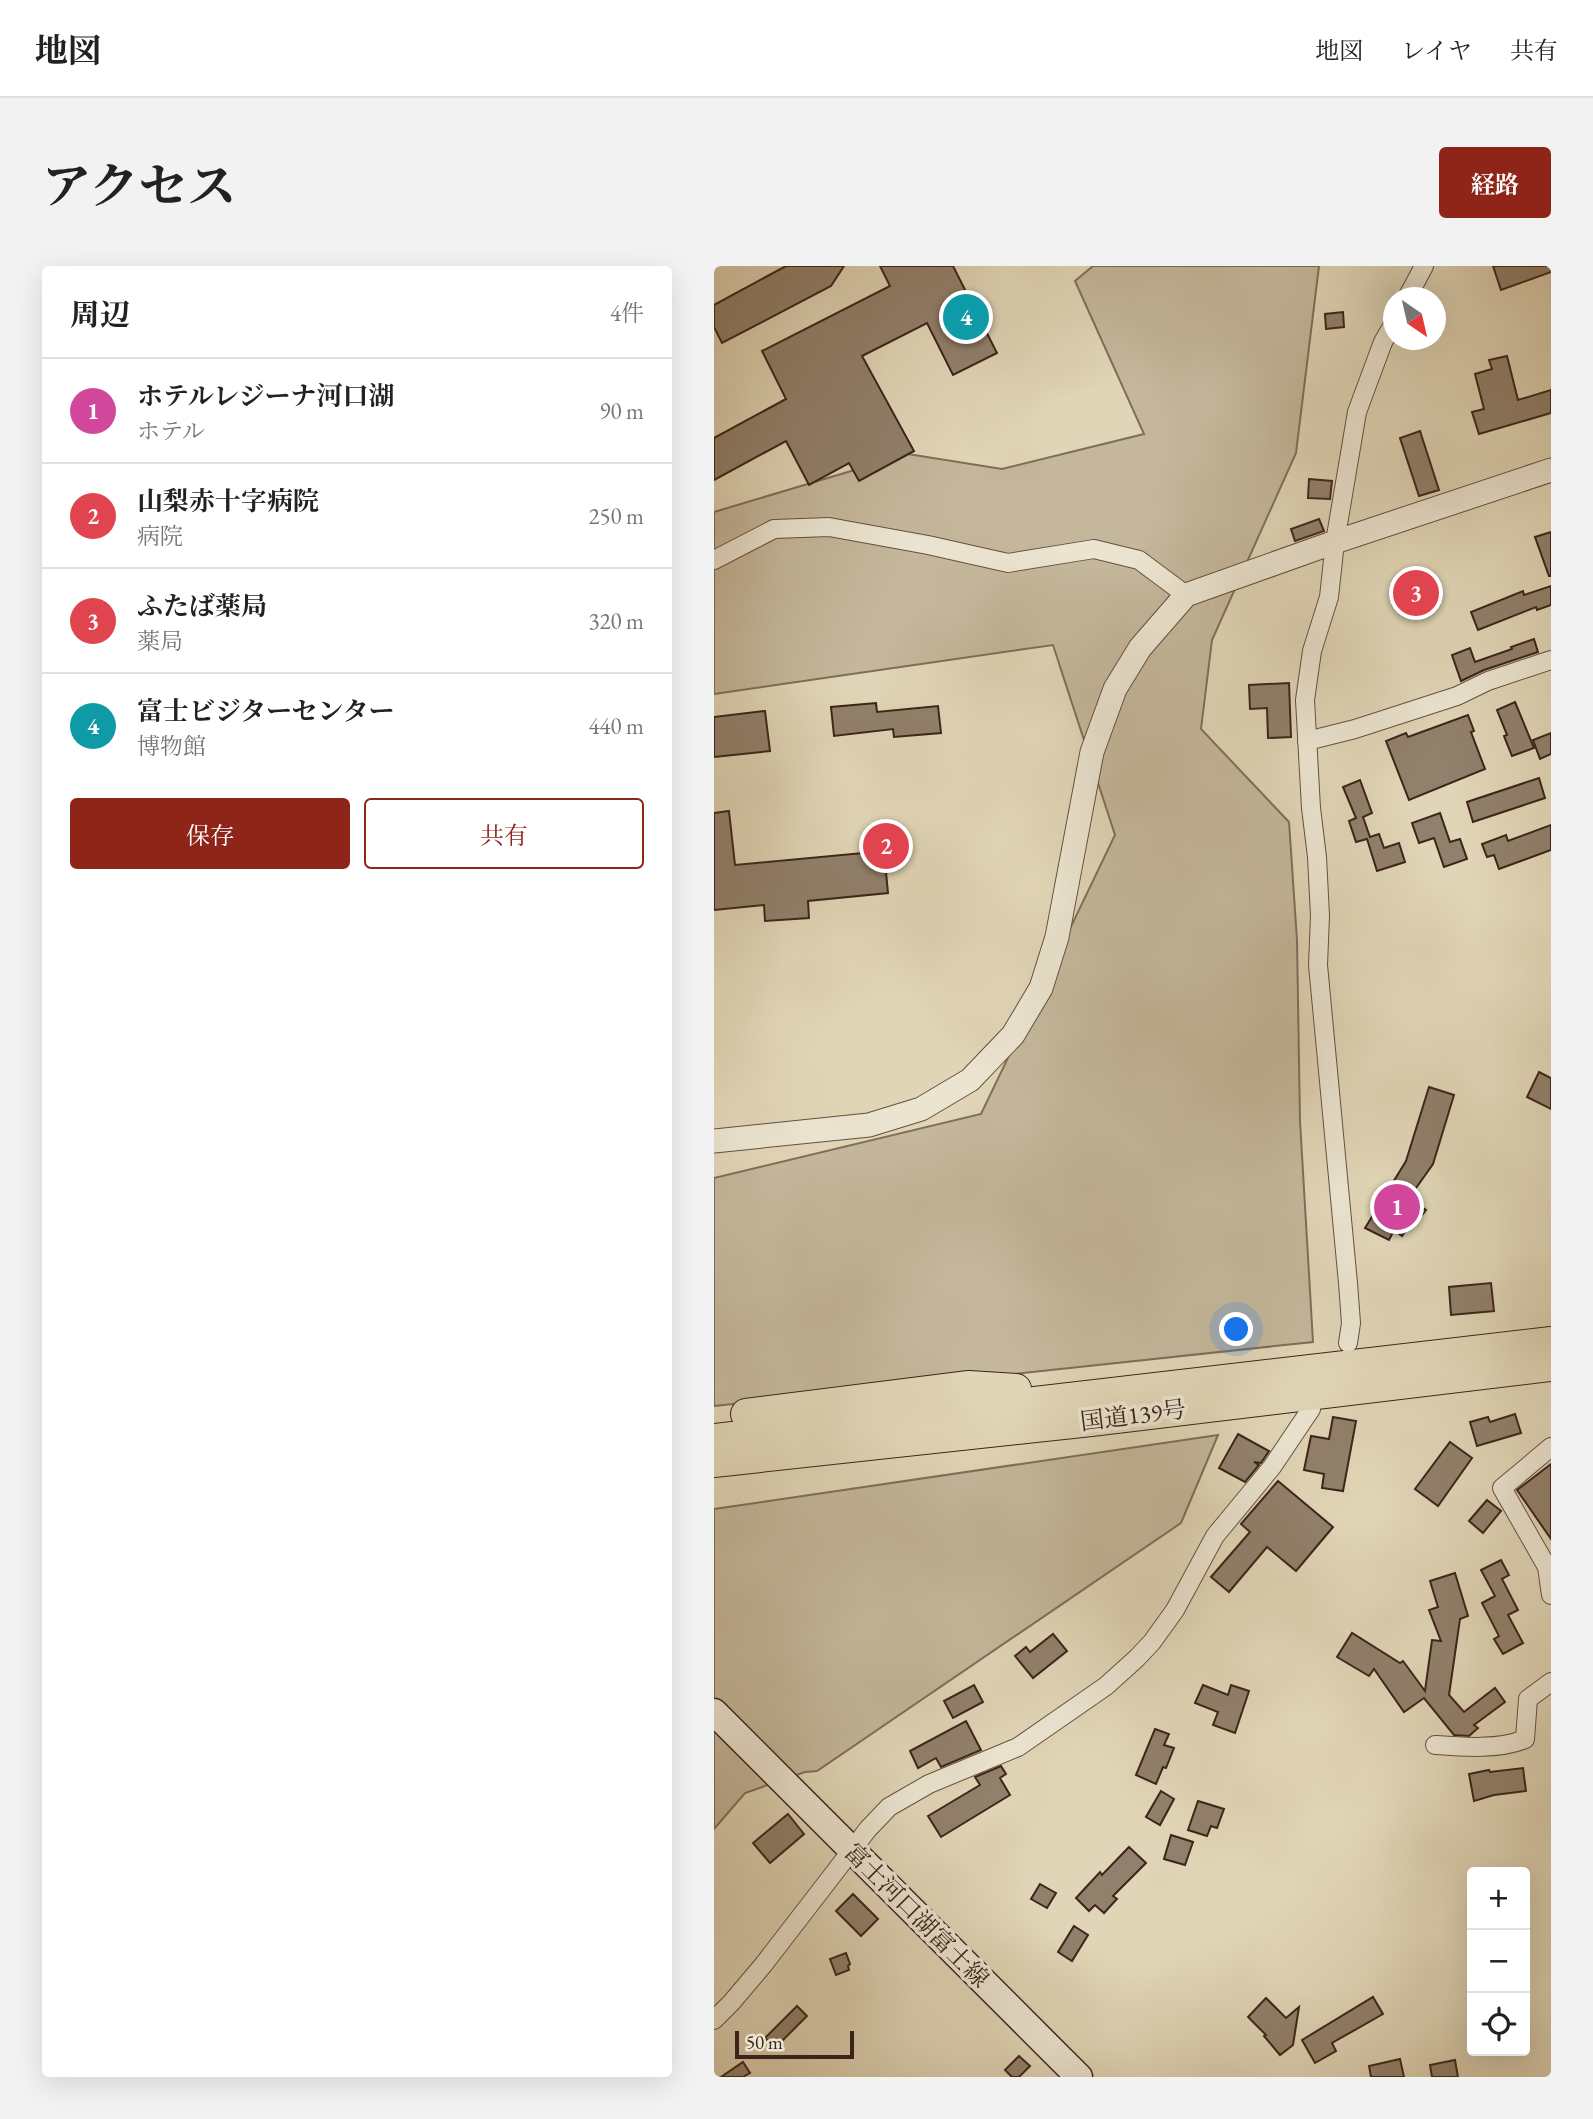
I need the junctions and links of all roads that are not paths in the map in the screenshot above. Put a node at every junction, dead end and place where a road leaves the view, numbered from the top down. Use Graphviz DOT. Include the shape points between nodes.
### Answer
graph roads {
  1 [pos="1424,266"];
  2 [pos="1413,287"];
  3 [pos="1383,345"];
  4 [pos="1551,470"];
  5 [pos="1335,542"];
  6 [pos="714,560"];
  7 [pos="1186,595"];
  8 [pos="1551,660"];
  9 [pos="1307,741"];
  10 [pos="714,1141"];
  11 [pos="1551,1342"];
  12 [pos="1348,1343"];
  13 [pos="1551,1366"];
  14 [pos="1090,1408"];
  15 [pos="1311,1409"];
  16 [pos="714,1418"];
  17 [pos="714,1438"];
  18 [pos="1551,1447"];
  19 [pos="714,1462"];
  20 [pos="714,1482"];
  21 [pos="1551,1595"];
  22 [pos="1551,1682"];
  23 [pos="714,1702"];
  24 [pos="714,1712"];
  25 [pos="1435,1745"];
  26 [pos="755,1753"];
  27 [pos="851,1850"];
  28 [pos="714,2020"];
  29 [pos="1079,2077"];
  1 -- 2 [label="street"];
  3 -- 5 [label="street" via="1357,412"];
  4 -- 5 [label="street"];
  5 -- 7 [label="street"];
  5 -- 9 [label="street" via="1329,597 1312,651"];
  6 -- 7 [label="street" via="774,529 829,527 1008,563 1094,549 1139,560"];
  7 -- 10 [label="street" via="1140,648 1115,689 1092,752 1058,937 1041,988 1013,1035 970,1080 921,1109 869,1125"];
  8 -- 9 [label="street" via="1457,696"];
  9 -- 12 [label="street" via="1320,904 1318,965 1351,1323"];
  11 -- 14 [label="highway, 国道139号"];
  13 -- 14 [label="highway, 国道139号"];
  14 -- 16 [label="highway" via="969,1386"];
  14 -- 17 [label="highway, 国道139号"];
  14 -- 19 [label="highway, 国道139号"];
  14 -- 20 [label="highway" via="935,1458"];
  15 -- 27 [label="street" via="1272,1467 1215,1536 1175,1609 1137,1658 1106,1686 1018,1747 929,1784 889,1807"];
  18 -- 21 [label="street" via="1502,1488 1547,1567"];
  22 -- 25 [label="street" via="1528,1699 1525,1739 1467,1747"];
  23 -- 26 [label="main road, 富士河口湖富士線"];
  24 -- 26 [label="main road, 富士河口湖富士線"];
  26 -- 27 [label="main road, 富士河口湖富士線"];
  27 -- 28 [label="street" via="764,1964"];
  27 -- 29 [label="main road, 富士河口湖富士線"];
}
